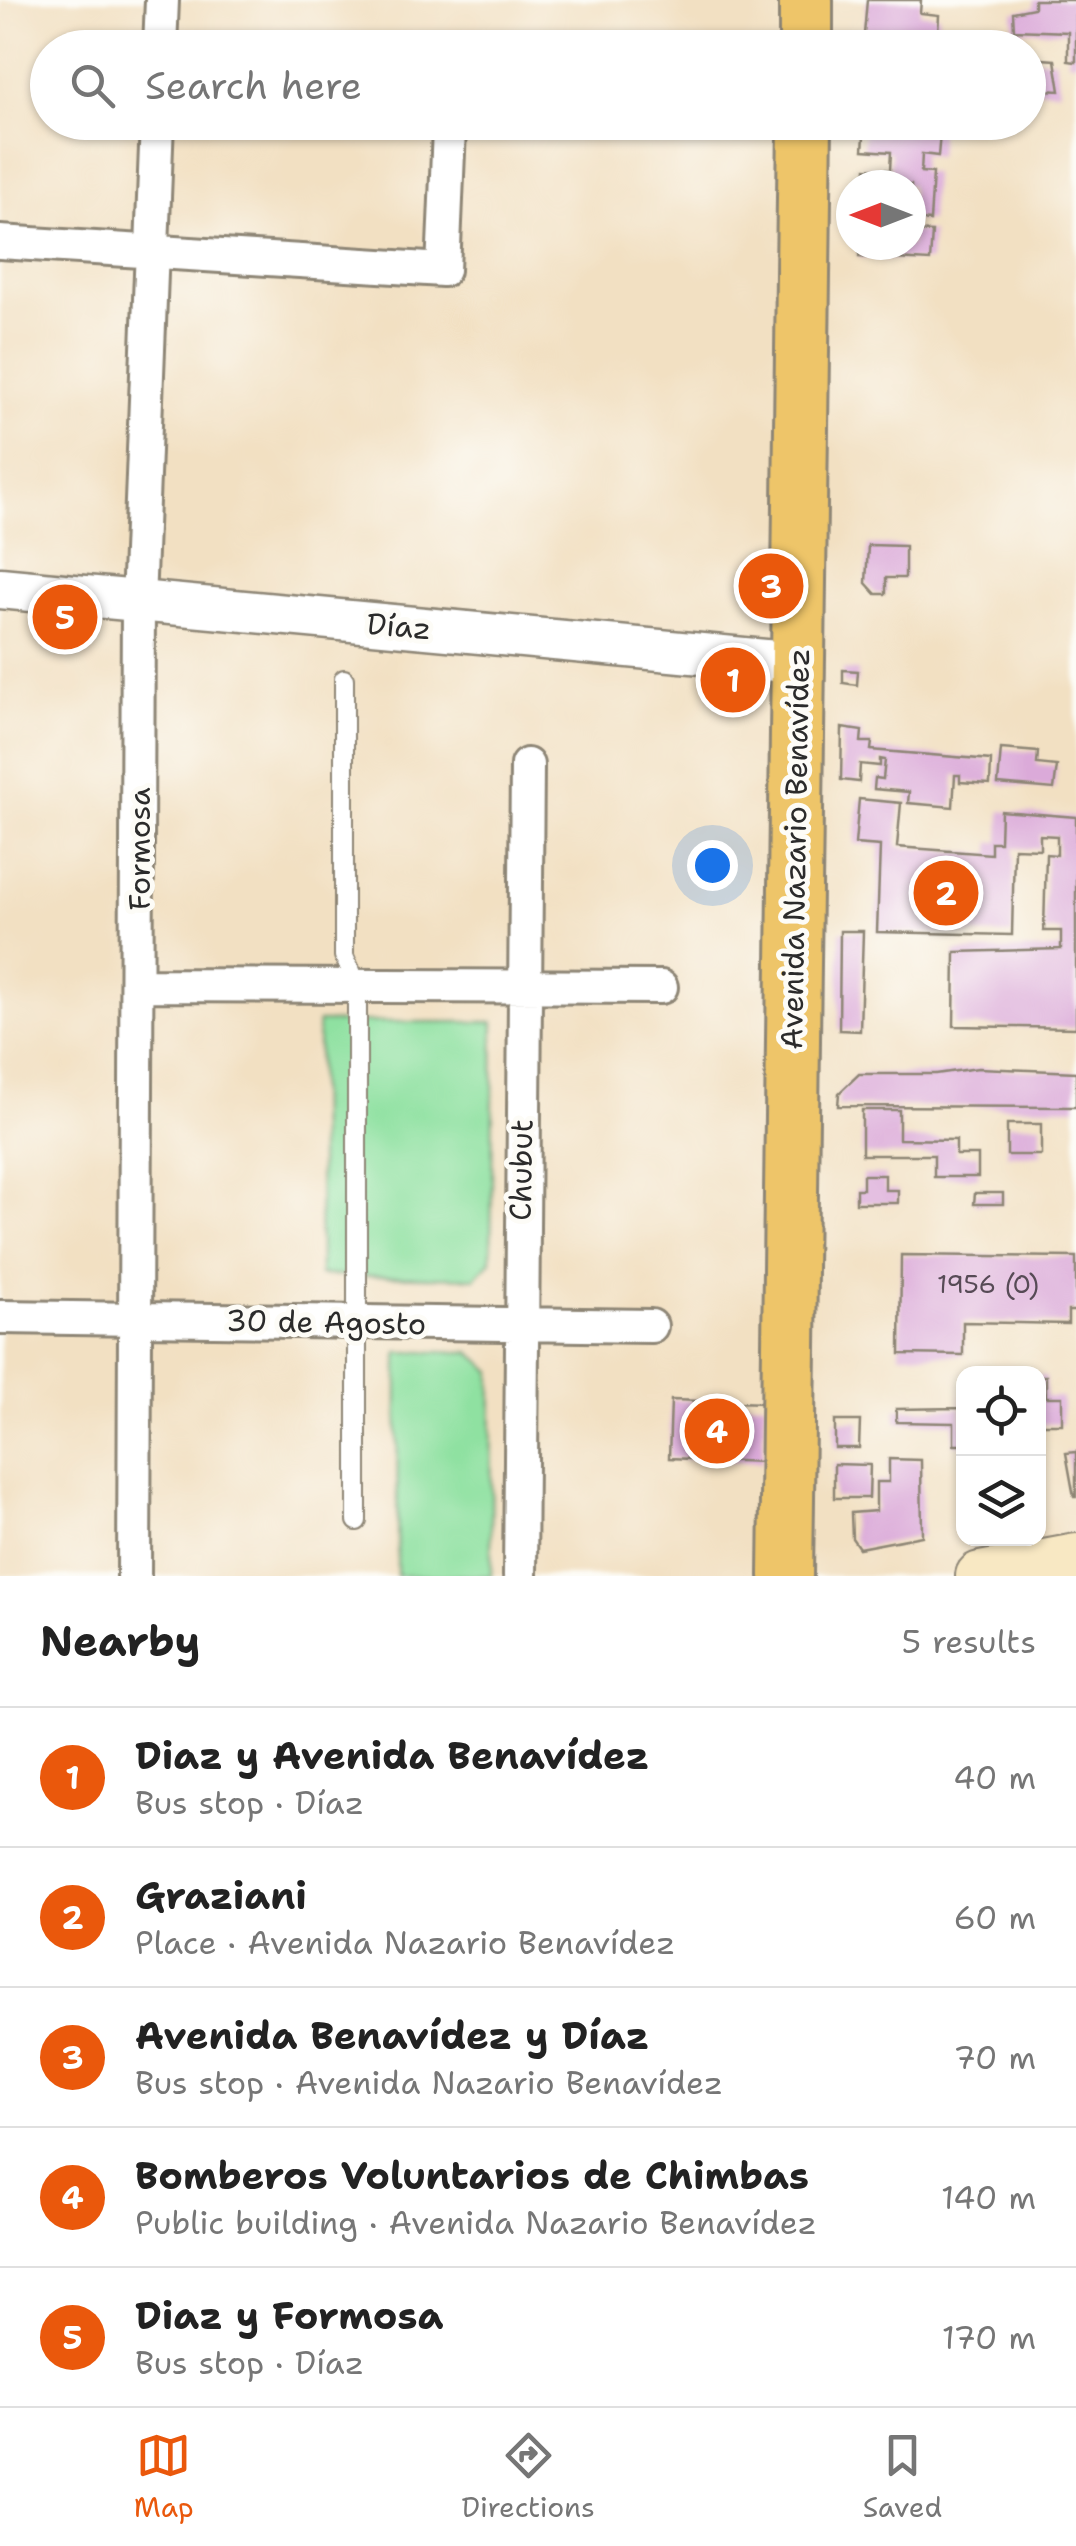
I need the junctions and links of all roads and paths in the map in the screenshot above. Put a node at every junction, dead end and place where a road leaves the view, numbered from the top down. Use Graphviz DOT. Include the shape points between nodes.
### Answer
graph roads {
  1 [pos="162,0"];
  2 [pos="806,0"];
  3 [pos="161,30"];
  4 [pos="806,30"];
  5 [pos="156,140"];
  6 [pos="448,140"];
  7 [pos="805,140"];
  8 [pos="0,242"];
  9 [pos="151,251"];
  10 [pos="0,588"];
  11 [pos="138,602"];
  12 [pos="798,663"];
  13 [pos="344,679"];
  14 [pos="527,765"];
  15 [pos="139,984"];
  16 [pos="356,986"];
  17 [pos="523,986"];
  18 [pos="662,987"];
  19 [pos="0,1317"];
  20 [pos="138,1320"];
  21 [pos="356,1322"];
  22 [pos="520,1324"];
  23 [pos="651,1326"];
  24 [pos="356,1520"];
  25 [pos="1076,1558"];
  26 [pos="134,1576"];
  27 [pos="520,1576"];
  28 [pos="786,1576"];
  29 [pos="980,1576"];
  1 -- 3 [label="street"];
  2 -- 4 [label="main road"];
  5 -- 9 [label="street, Formosa"];
  6 -- 9 [label="street" via="442,270"];
  7 -- 12 [label="main road, Avenida Nazario Benavídez"];
  8 -- 9 [label="street"];
  9 -- 11 [label="street, Formosa"];
  10 -- 11 [label="street, Díaz"];
  11 -- 12 [label="street, Díaz"];
  11 -- 15 [label="street, Formosa"];
  12 -- 28 [label="main road, Avenida Nazario Benavídez"];
  13 -- 16 [label="lane" via="344,956"];
  14 -- 17 [label="street, Chubut"];
  15 -- 16 [label="street"];
  15 -- 20 [label="street, Formosa"];
  16 -- 17 [label="street"];
  16 -- 21 [label="lane"];
  17 -- 18 [label="street"];
  17 -- 22 [label="street, Chubut"];
  19 -- 20 [label="street, 30 de Agosto"];
  20 -- 21 [label="street, 30 de Agosto"];
  20 -- 26 [label="street, Formosa"];
  21 -- 22 [label="street, 30 de Agosto"];
  21 -- 24 [label="lane"];
  22 -- 23 [label="street, 30 de Agosto"];
  22 -- 27 [label="street, Chubut"];
  25 -- 29 [label="main road"];
}
